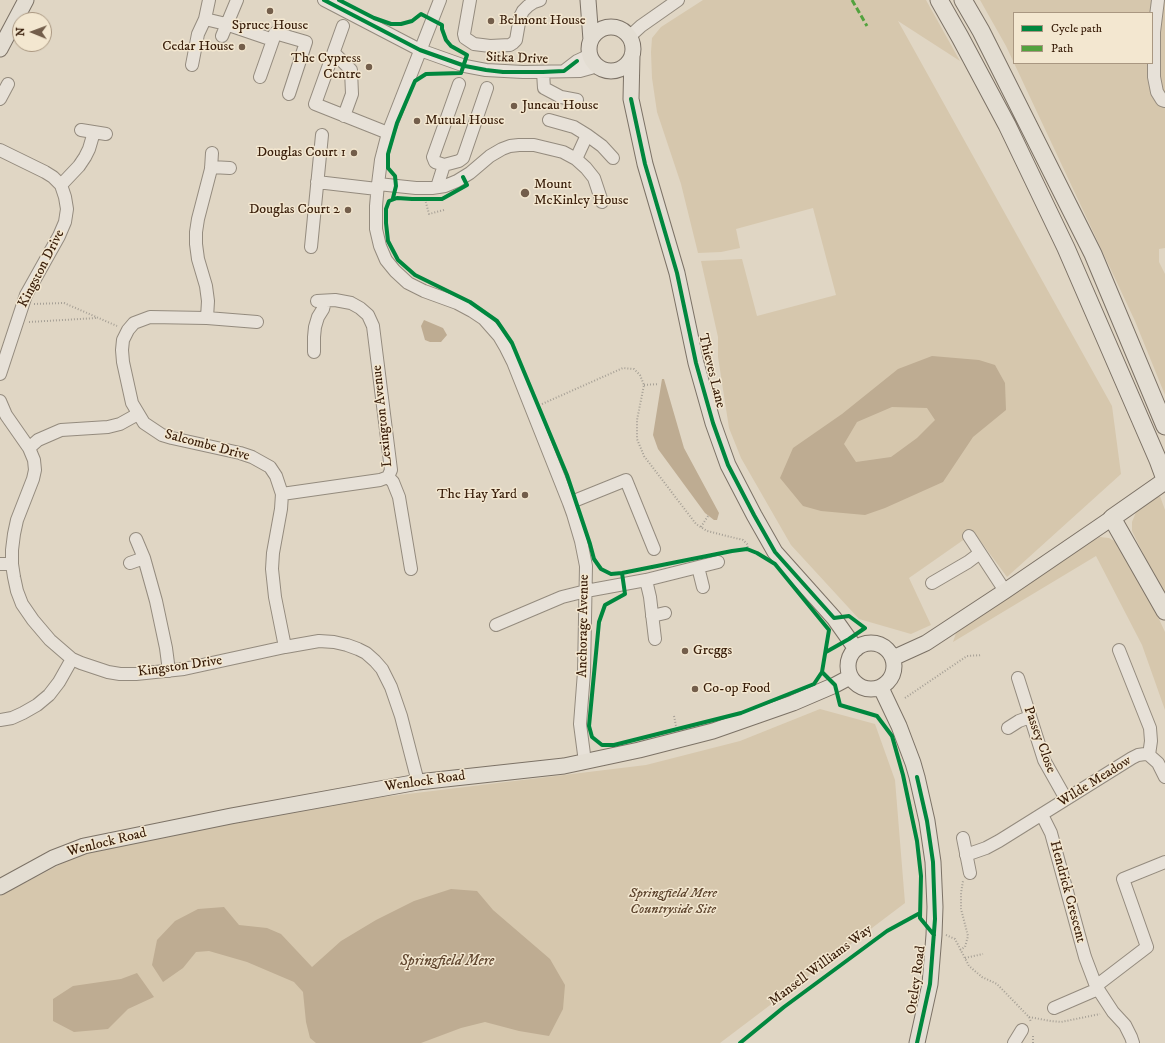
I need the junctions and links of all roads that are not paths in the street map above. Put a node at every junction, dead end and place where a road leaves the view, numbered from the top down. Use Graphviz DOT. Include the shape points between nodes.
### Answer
graph roads {
  1 [pos="26,0"];
  2 [pos="208,0"];
  3 [pos="237,0"];
  4 [pos="324,0"];
  5 [pos="440,0"];
  6 [pos="470,0"];
  7 [pos="540,0"];
  8 [pos="678,0"];
  9 [pos="939,0"];
  10 [pos="963,0"];
  11 [pos="1158,0"];
  12 [pos="588,1"];
  13 [pos="205,19"];
  14 [pos="226,24"];
  15 [pos="344,26"];
  16 [pos="614,27"];
  17 [pos="222,36"];
  18 [pos="629,37"];
  19 [pos="273,40"];
  20 [pos="591,40"];
  21 [pos="0,49"];
  22 [pos="420,50"];
  23 [pos="334,53"];
  24 [pos="632,55"];
  25 [pos="594,61"];
  26 [pos="192,65"];
  27 [pos="613,71"];
  28 [pos="543,72"];
  29 [pos="260,77"];
  30 [pos="8,84"];
  31 [pos="459,84"];
  32 [pos="487,88"];
  33 [pos="289,94"];
  34 [pos="4,98"];
  35 [pos="631,99"];
  36 [pos="577,100"];
  37 [pos="1165,101"];
  38 [pos="344,116"];
  39 [pos="549,120"];
  40 [pos="82,130"];
  41 [pos="388,132"];
  42 [pos="322,135"];
  43 [pos="587,135"];
  44 [pos="0,150"];
  45 [pos="212,153"];
  46 [pos="613,158"];
  47 [pos="576,159"];
  48 [pos="444,165"];
  49 [pos="211,166"];
  50 [pos="230,168"];
  51 [pos="318,182"];
  52 [pos="61,185"];
  53 [pos="378,186"];
  54 [pos="437,187"];
  55 [pos="602,202"];
  56 [pos="311,247"];
  57 [pos="324,301"];
  58 [pos="330,313"];
  59 [pos="207,318"];
  60 [pos="257,322"];
  61 [pos="314,352"];
  62 [pos="0,374"];
  63 [pos="0,401"];
  64 [pos="138,414"];
  65 [pos="1165,426"];
  66 [pos="29,448"];
  67 [pos="388,477"];
  68 [pos="1165,480"];
  69 [pos="282,494"];
  70 [pos="569,503"];
  71 [pos="1112,518"];
  72 [pos="969,536"];
  73 [pos="136,539"];
  74 [pos="654,548"];
  75 [pos="980,553"];
  76 [pos="144,558"];
  77 [pos="718,562"];
  78 [pos="130,563"];
  79 [pos="6,564"];
  80 [pos="698,567"];
  81 [pos="411,570"];
  82 [pos="646,580"];
  83 [pos="932,583"];
  84 [pos="703,587"];
  85 [pos="586,591"];
  86 [pos="1005,591"];
  87 [pos="1165,611"];
  88 [pos="666,613"];
  89 [pos="652,616"];
  90 [pos="496,625"];
  91 [pos="655,639"];
  92 [pos="285,647"];
  93 [pos="856,649"];
  94 [pos="1119,650"];
  95 [pos="72,658"];
  96 [pos="893,658"];
  97 [pos="169,671"];
  98 [pos="850,677"];
  99 [pos="1018,678"];
  100 [pos="881,688"];
  101 [pos="1030,717"];
  102 [pos="0,720"];
  103 [pos="1008,728"];
  104 [pos="1149,755"];
  105 [pos="585,762"];
  106 [pos="1165,777"];
  107 [pos="418,782"];
  108 [pos="1066,799"];
  109 [pos="1042,815"];
  110 [pos="963,838"];
  111 [pos="966,855"];
  112 [pos="1165,862"];
  113 [pos="968,876"];
  114 [pos="0,886"];
  115 [pos="1097,987"];
  116 [pos="1054,1008"];
  117 [pos="1029,1028"];
  118 [pos="917,1043"];
  119 [pos="1014,1043"];
  120 [pos="1133,1043"];
  1 -- 21 [label="main road"];
  2 -- 13 [label="street"];
  3 -- 14 [label="street"];
  4 -- 22 [label="street, Sitka Drive"];
  5 -- 22 [label="street, Anchorage Avenue"];
  6 -- 7 [label="street" via="465,38 474,44 490,46 514,43 523,11"];
  8 -- 18 [label="street"];
  9 -- 68 [label="highway" via="1007,125 1062,242"];
  10 -- 65 [label="highway" via="1093,254"];
  11 -- 37 [label="street" via="1154,32 1154,77 1157,92"];
  12 -- 16 [label="main road" via="598,15"];
  12 -- 20 [label="main road"];
  13 -- 14 [label="street"];
  13 -- 26 [label="street" via="198,34"];
  14 -- 17 [label="street"];
  14 -- 19 [label="street"];
  15 -- 23 [label="street"];
  16 -- 18 [label="main road"];
  16 -- 20 [label="main road" via="600,30"];
  18 -- 24 [label="main road" via="633,46"];
  19 -- 29 [label="street"];
  19 -- 33 [label="street" via="275,32 306,42"];
  20 -- 25 [label="main road" via="589,48"];
  22 -- 28 [label="street, Sitka Drive" via="465,66 486,70"];
  22 -- 41 [label="street, Anchorage Avenue"];
  23 -- 38 [label="street" via="351,70 352,94"];
  23 -- 38 [label="street" via="315,104"];
  24 -- 27 [label="main road" via="625,66"];
  24 -- 35 [label="main road"];
  25 -- 27 [label="main road" via="608,71"];
  25 -- 28 [label="street, Sitka Drive" via="580,71"];
  27 -- 35 [label="main road"];
  28 -- 36 [label="street" via="544,88 561,97"];
  30 -- 34 [label="street"];
  31 -- 48 [label="street" via="433,157 435,162"];
  32 -- 48 [label="street" via="463,158"];
  35 -- 93 [label="main road, Thieves Lane" via="645,164 677,273 696,363 728,465 775,552 834,618"];
  38 -- 41 [label="street"];
  39 -- 43 [label="street" via="574,127"];
  40 -- 52 [label="street" via="100,133 79,166"];
  41 -- 53 [label="street, Anchorage Avenue"];
  42 -- 51 [label="street"];
  43 -- 46 [label="street"];
  43 -- 47 [label="street"];
  44 -- 52 [label="street" via="45,172"];
  45 -- 49 [label="street"];
  47 -- 54 [label="street" via="563,152 534,145 510,146 490,156 457,181"];
  47 -- 55 [label="street" via="594,178"];
  48 -- 54 [label="street"];
  49 -- 50 [label="street"];
  49 -- 59 [label="street" via="196,232 198,259 208,301"];
  51 -- 53 [label="street"];
  51 -- 56 [label="street"];
  52 -- 62 [label="street, Kingston Drive" via="65,197 65,222 23,304"];
  53 -- 54 [label="street"];
  53 -- 70 [label="street, Anchorage Avenue" via="376,228 386,260 408,284 424,291 452,296 484,319 499,336 513,362"];
  57 -- 58 [label="street"];
  57 -- 61 [label="street" via="315,327"];
  57 -- 67 [label="street, Lexington Avenue" via="351,303 368,315 373,326 391,460"];
  59 -- 60 [label="street"];
  59 -- 64 [label="street, Salcombe Drive" via="150,316 134,323 128,330 123,340 122,362 132,403"];
  63 -- 66 [label="street, Kingston Drive" via="6,415"];
  64 -- 66 [label="street" via="120,424 108,427 61,430 38,440"];
  64 -- 69 [label="street, Salcombe Drive" via="144,423 162,435 252,457 270,467"];
  66 -- 79 [label="street, Kingston Drive" via="35,470 17,520 12,550"];
  67 -- 69 [label="street, Lexington Avenue"];
  67 -- 81 [label="street" via="399,497"];
  68 -- 71 [label="highway"];
  69 -- 92 [label="street, Salcombe Drive" via="272,569"];
  70 -- 74 [label="street" via="626,480"];
  70 -- 85 [label="street, Anchorage Avenue" via="586,566"];
  71 -- 86 [label="main road"];
  71 -- 87 [label="highway"];
  72 -- 75 [label="street"];
  73 -- 76 [label="street"];
  75 -- 83 [label="street"];
  75 -- 86 [label="street"];
  76 -- 78 [label="street"];
  76 -- 97 [label="street" via="156,601"];
  77 -- 80 [label="street"];
  79 -- 95 [label="street, Kingston Drive" via="26,609 37,626"];
  80 -- 82 [label="street"];
  80 -- 84 [label="street"];
  82 -- 85 [label="street"];
  82 -- 89 [label="street"];
  85 -- 90 [label="street" via="562,597"];
  85 -- 105 [label="street, Anchorage Avenue" via="580,724"];
  86 -- 96 [label="main road" via="926,643"];
  88 -- 89 [label="street"];
  89 -- 91 [label="street"];
  92 -- 97 [label="street, Kingston Drive"];
  92 -- 107 [label="street, Kingston Drive" via="319,641 334,642 358,649 375,661 387,678 396,698"];
  93 -- 96 [label="main road" via="869,643 876,644 883,646"];
  93 -- 98 [label="main road" via="848,662"];
  94 -- 104 [label="street, Wilde Meadow" via="1150,728"];
  95 -- 97 [label="street, Kingston Drive" via="94,668 120,674"];
  95 -- 102 [label="street" via="49,695 23,714"];
  96 -- 100 [label="main road" via="894,672 887,684"];
  98 -- 100 [label="main road" via="854,683 867,690"];
  98 -- 105 [label="main road, Wenlock Road" via="793,703 713,731"];
  99 -- 101 [label="street, Passey Close"];
  100 -- 118 [label="main road, Oteley Road" via="913,763 933,862 934,942 930,984"];
  101 -- 103 [label="street"];
  101 -- 108 [label="street, Passey Close" via="1044,760"];
  104 -- 106 [label="street, Wilde Meadow" via="1158,763"];
  104 -- 108 [label="street, Wilde Meadow" via="1132,758"];
  105 -- 107 [label="main road, Wenlock Road"];
  107 -- 114 [label="main road, Wenlock Road" via="84,846 53,858"];
  108 -- 109 [label="street, Wilde Meadow"];
  109 -- 111 [label="street" via="986,848"];
  109 -- 115 [label="street, Hendrick Crescent" via="1051,833 1085,957"];
  110 -- 111 [label="street"];
  111 -- 113 [label="street"];
  112 -- 115 [label="street" via="1123,879 1147,947"];
  115 -- 116 [label="street"];
  115 -- 120 [label="street, Hendrick Crescent" via="1125,1025"];
  117 -- 119 [label="street"];
}
